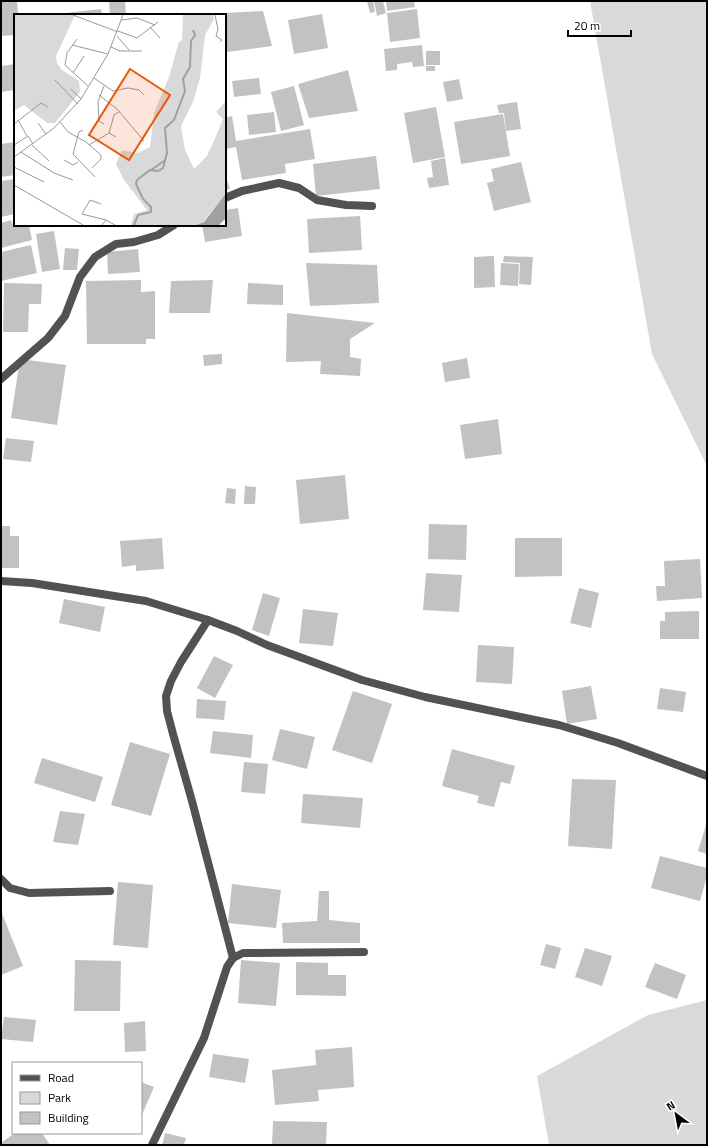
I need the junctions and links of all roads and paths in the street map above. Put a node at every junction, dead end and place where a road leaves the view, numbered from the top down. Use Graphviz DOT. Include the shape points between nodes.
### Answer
graph roads {
  1 [pos="226,198"];
  2 [pos="372,206"];
  3 [pos="172,226"];
  4 [pos="1,379"];
  5 [pos="1,581"];
  6 [pos="208,620"];
  7 [pos="707,776"];
  8 [pos="1,880"];
  9 [pos="110,891"];
  10 [pos="364,952"];
  11 [pos="233,958"];
  12 [pos="152,1145"];
  1 -- 2 [label="street" via="242,191 279,183 299,188 317,200 346,206"];
  3 -- 4 [label="street" via="158,235 116,244 95,256 80,277 65,316 48,338"];
  5 -- 6 [label="street" via="32,582 146,602"];
  6 -- 7 [label="street" via="362,680 425,697 559,725 618,743"];
  6 -- 11 [label="street" via="181,662 166,696 173,734"];
  8 -- 9 [label="street" via="10,888 29,893"];
  10 -- 11 [label="street" via="243,952"];
  11 -- 12 [label="street" via="227,967 204,1038"];
}
